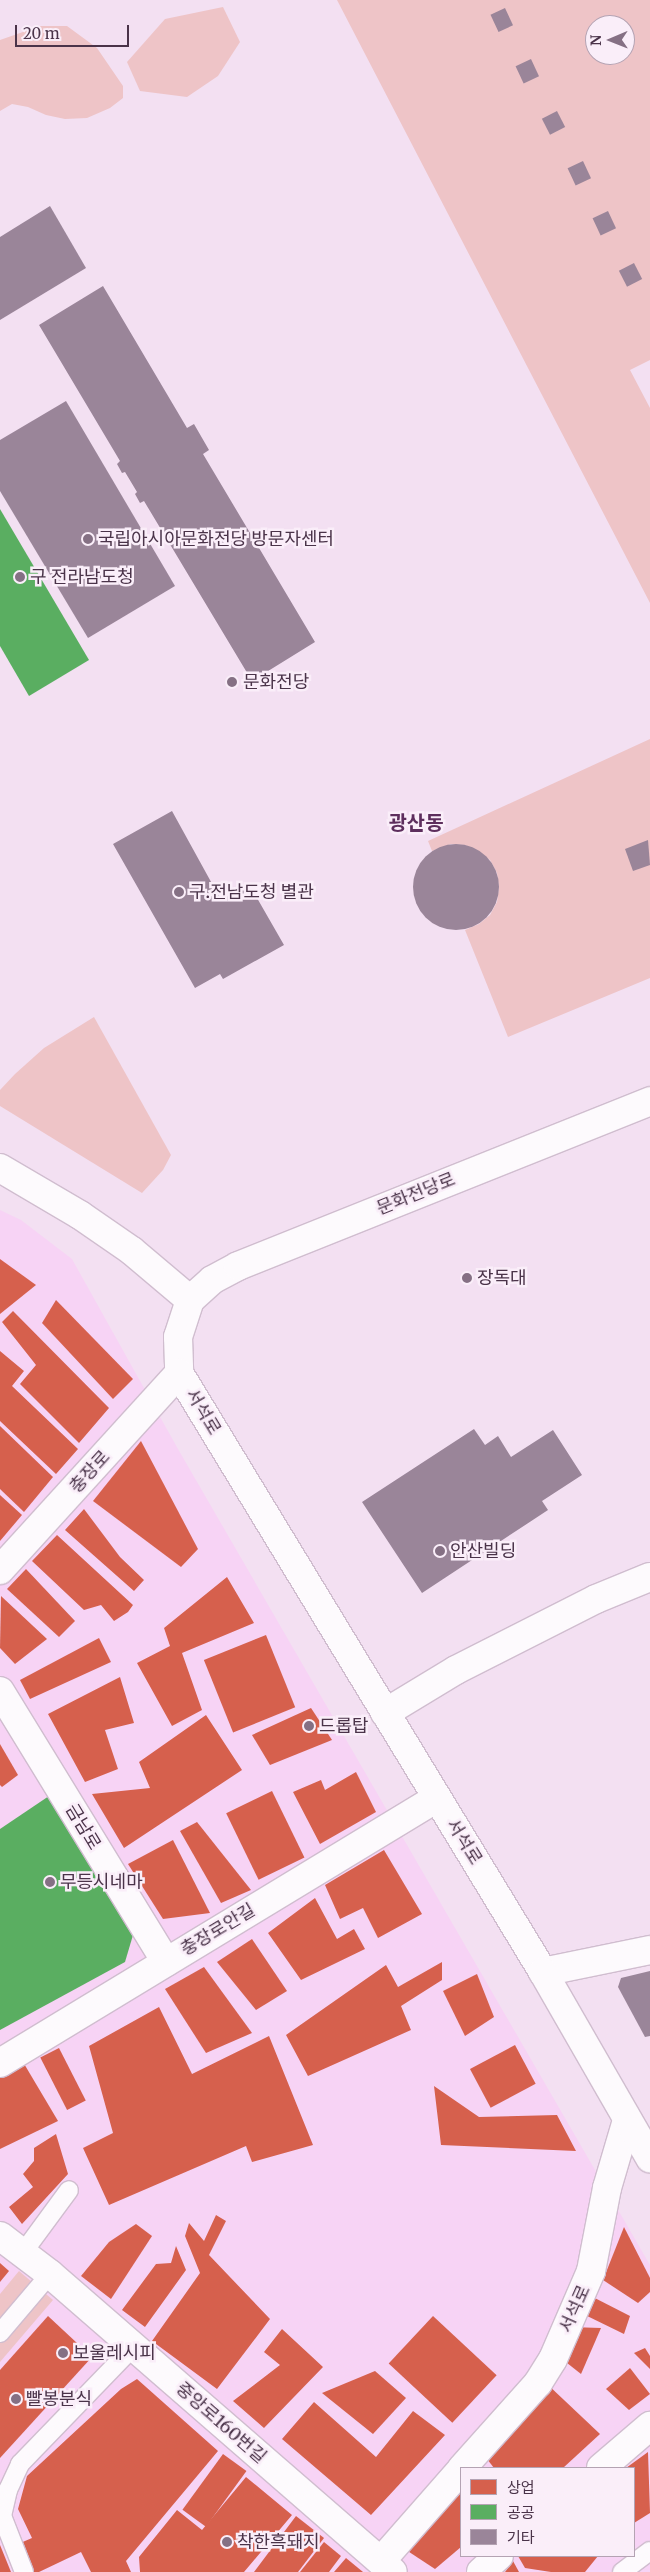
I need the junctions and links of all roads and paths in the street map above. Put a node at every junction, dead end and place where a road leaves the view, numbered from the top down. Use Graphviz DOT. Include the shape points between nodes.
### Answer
graph roads {
  1 [pos="650,1100"];
  2 [pos="0,1168"];
  3 [pos="190,1300"];
  4 [pos="180,1373"];
  5 [pos="0,1570"];
  6 [pos="650,1577"];
  7 [pos="0,1691"];
  8 [pos="385,1713"];
  9 [pos="437,1798"];
  10 [pos="650,1950"];
  11 [pos="166,1962"];
  12 [pos="543,1972"];
  13 [pos="0,2063"];
  14 [pos="628,2120"];
  15 [pos="650,2158"];
  16 [pos="70,2190"];
  17 [pos="0,2236"];
  18 [pos="22,2254"];
  19 [pos="50,2274"];
  20 [pos="0,2333"];
  21 [pos="132,2348"];
  22 [pos="650,2426"];
  23 [pos="464,2467"];
  24 [pos="602,2467"];
  25 [pos="460,2472"];
  26 [pos="650,2551"];
  27 [pos="499,2557"];
  28 [pos="387,2566"];
  29 [pos="625,2571"];
  30 [pos="24,2572"];
  31 [pos="481,2572"];
  1 -- 3 [label="street, 문화전당로" via="238,1266 212,1280"];
  2 -- 3 [label="street" via="80,1215 132,1251"];
  3 -- 4 [label="street, 서석로" via="178,1337"];
  4 -- 5 [label="street, 충장로"];
  4 -- 8 [label="street, 서석로"];
  6 -- 8 [label="street" via="596,1599 456,1670"];
  7 -- 11 [label="street, 금남로"];
  8 -- 9 [label="street, 서석로"];
  9 -- 11 [label="street, 충장로안길"];
  9 -- 12 [label="street, 서석로"];
  10 -- 12 [label="street"];
  11 -- 13 [label="street, 충장로안길"];
  12 -- 14 [label="street, 서석로"];
  14 -- 15 [label="street, 서석로"];
  14 -- 23 [label="street, 서석로" via="607,2188 591,2271 552,2359 538,2383"];
  16 -- 18 [label="lane"];
  17 -- 18 [label="street, 중앙로160번길"];
  18 -- 19 [label="street, 중앙로160번길"];
  19 -- 20 [label="lane"];
  19 -- 21 [label="street, 중앙로160번길"];
  21 -- 28 [label="street, 중앙로160번길"];
  21 -- 30 [label="lane" via="20,2464 8,2490 2,2516"];
  22 -- 24 [label="street"];
  25 -- 28 [label="street, 서석로"];
  26 -- 29 [label="lane"];
  27 -- 31 [label="street"];
}
